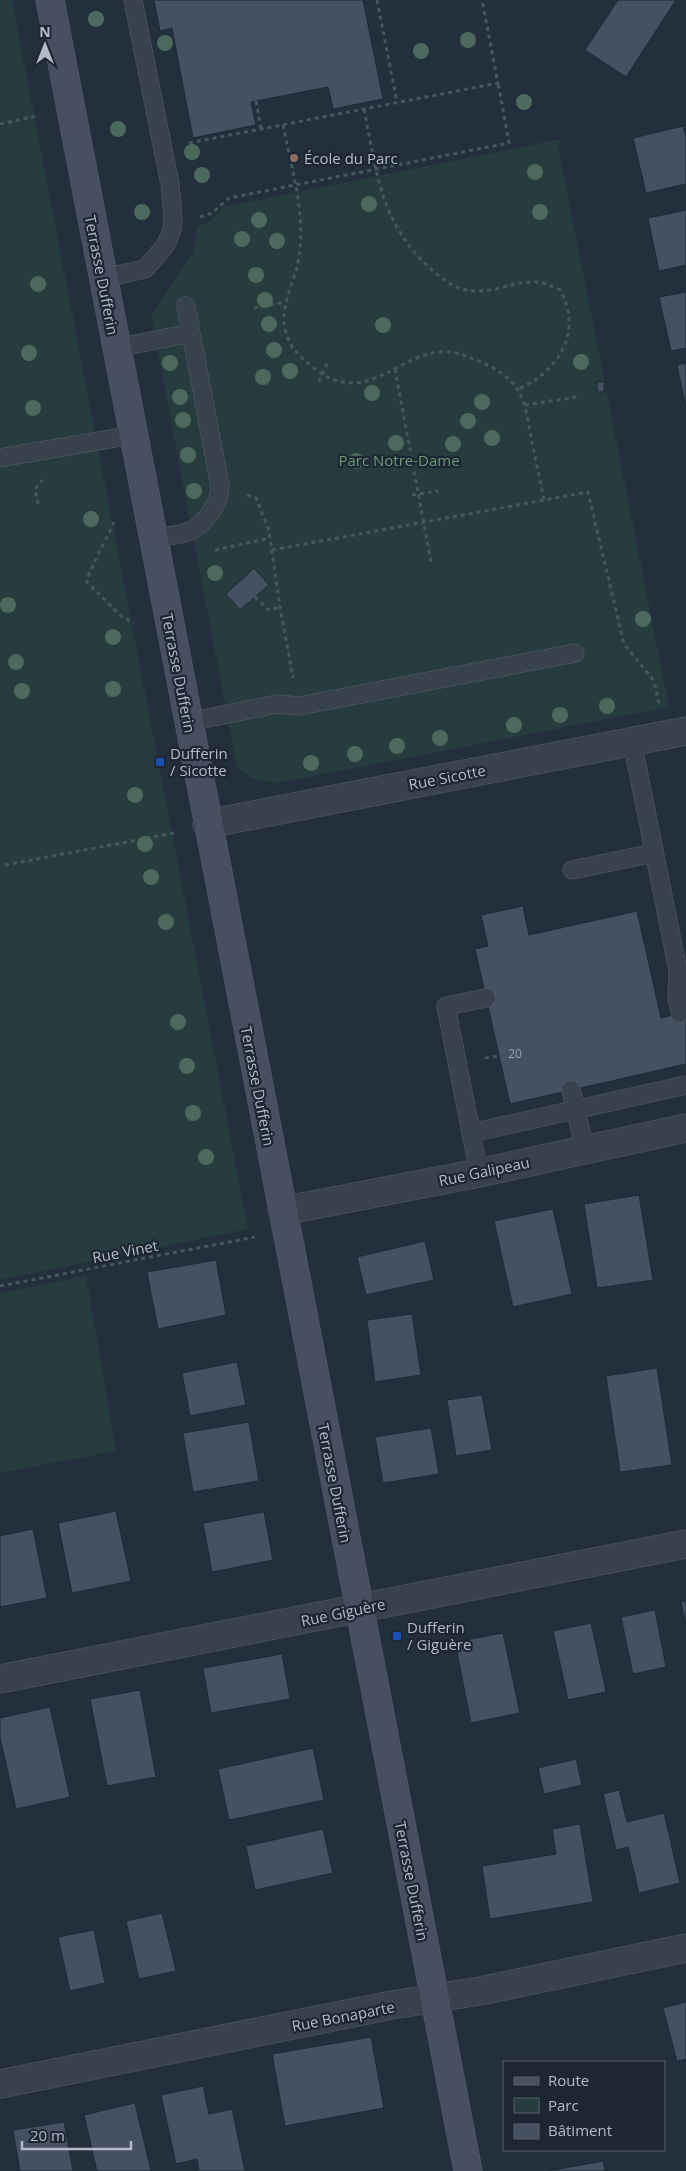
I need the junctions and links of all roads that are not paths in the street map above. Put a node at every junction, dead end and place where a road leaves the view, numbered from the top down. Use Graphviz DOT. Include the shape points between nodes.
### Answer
graph roads {
  1 [pos="50,0"];
  2 [pos="133,0"];
  3 [pos="103,278"];
  4 [pos="186,306"];
  5 [pos="191,333"];
  6 [pos="116,348"];
  7 [pos="133,435"];
  8 [pos="0,458"];
  9 [pos="153,538"];
  10 [pos="575,653"];
  11 [pos="188,722"];
  12 [pos="686,731"];
  13 [pos="632,741"];
  14 [pos="207,824"];
  15 [pos="654,853"];
  16 [pos="572,870"];
  17 [pos="486,998"];
  18 [pos="680,1014"];
  19 [pos="686,1085"];
  20 [pos="571,1090"];
  21 [pos="576,1110"];
  22 [pos="686,1128"];
  23 [pos="471,1133"];
  24 [pos="585,1150"];
  25 [pos="478,1173"];
  26 [pos="282,1211"];
  27 [pos="686,1544"];
  28 [pos="359,1609"];
  29 [pos="0,1679"];
  30 [pos="686,1948"];
  31 [pos="434,1999"];
  32 [pos="0,2084"];
  33 [pos="468,2171"];
  1 -- 3 [label="street, Terrasse Dufferin"];
  2 -- 3 [label="lane" via="170,184 172,230 164,246 145,269"];
  3 -- 6 [label="street, Terrasse Dufferin"];
  4 -- 5 [label="lane"];
  5 -- 6 [label="lane"];
  5 -- 9 [label="lane" via="220,495 207,517 192,530"];
  6 -- 7 [label="street, Terrasse Dufferin"];
  7 -- 8 [label="lane"];
  7 -- 9 [label="street, Terrasse Dufferin"];
  9 -- 11 [label="street, Terrasse Dufferin"];
  10 -- 11 [label="lane" via="299,706 277,704"];
  11 -- 14 [label="street, Terrasse Dufferin"];
  12 -- 13 [label="street, Rue Sicotte"];
  13 -- 14 [label="street, Rue Sicotte"];
  13 -- 15 [label="lane"];
  14 -- 26 [label="street, Terrasse Dufferin"];
  15 -- 16 [label="lane"];
  15 -- 18 [label="lane" via="678,970"];
  17 -- 23 [label="lane" via="446,1006"];
  19 -- 21 [label="lane"];
  20 -- 21 [label="lane"];
  21 -- 23 [label="lane"];
  21 -- 24 [label="lane"];
  22 -- 24 [label="street, Rue Galipeau"];
  23 -- 25 [label="lane"];
  24 -- 25 [label="street, Rue Galipeau"];
  25 -- 26 [label="street, Rue Galipeau"];
  26 -- 28 [label="street, Terrasse Dufferin"];
  27 -- 28 [label="street, Rue Giguère"];
  28 -- 29 [label="street, Rue Giguère"];
  28 -- 31 [label="street, Terrasse Dufferin"];
  30 -- 31 [label="street, Rue Bonaparte"];
  31 -- 32 [label="street, Rue Bonaparte"];
  31 -- 33 [label="street, Terrasse Dufferin"];
}
